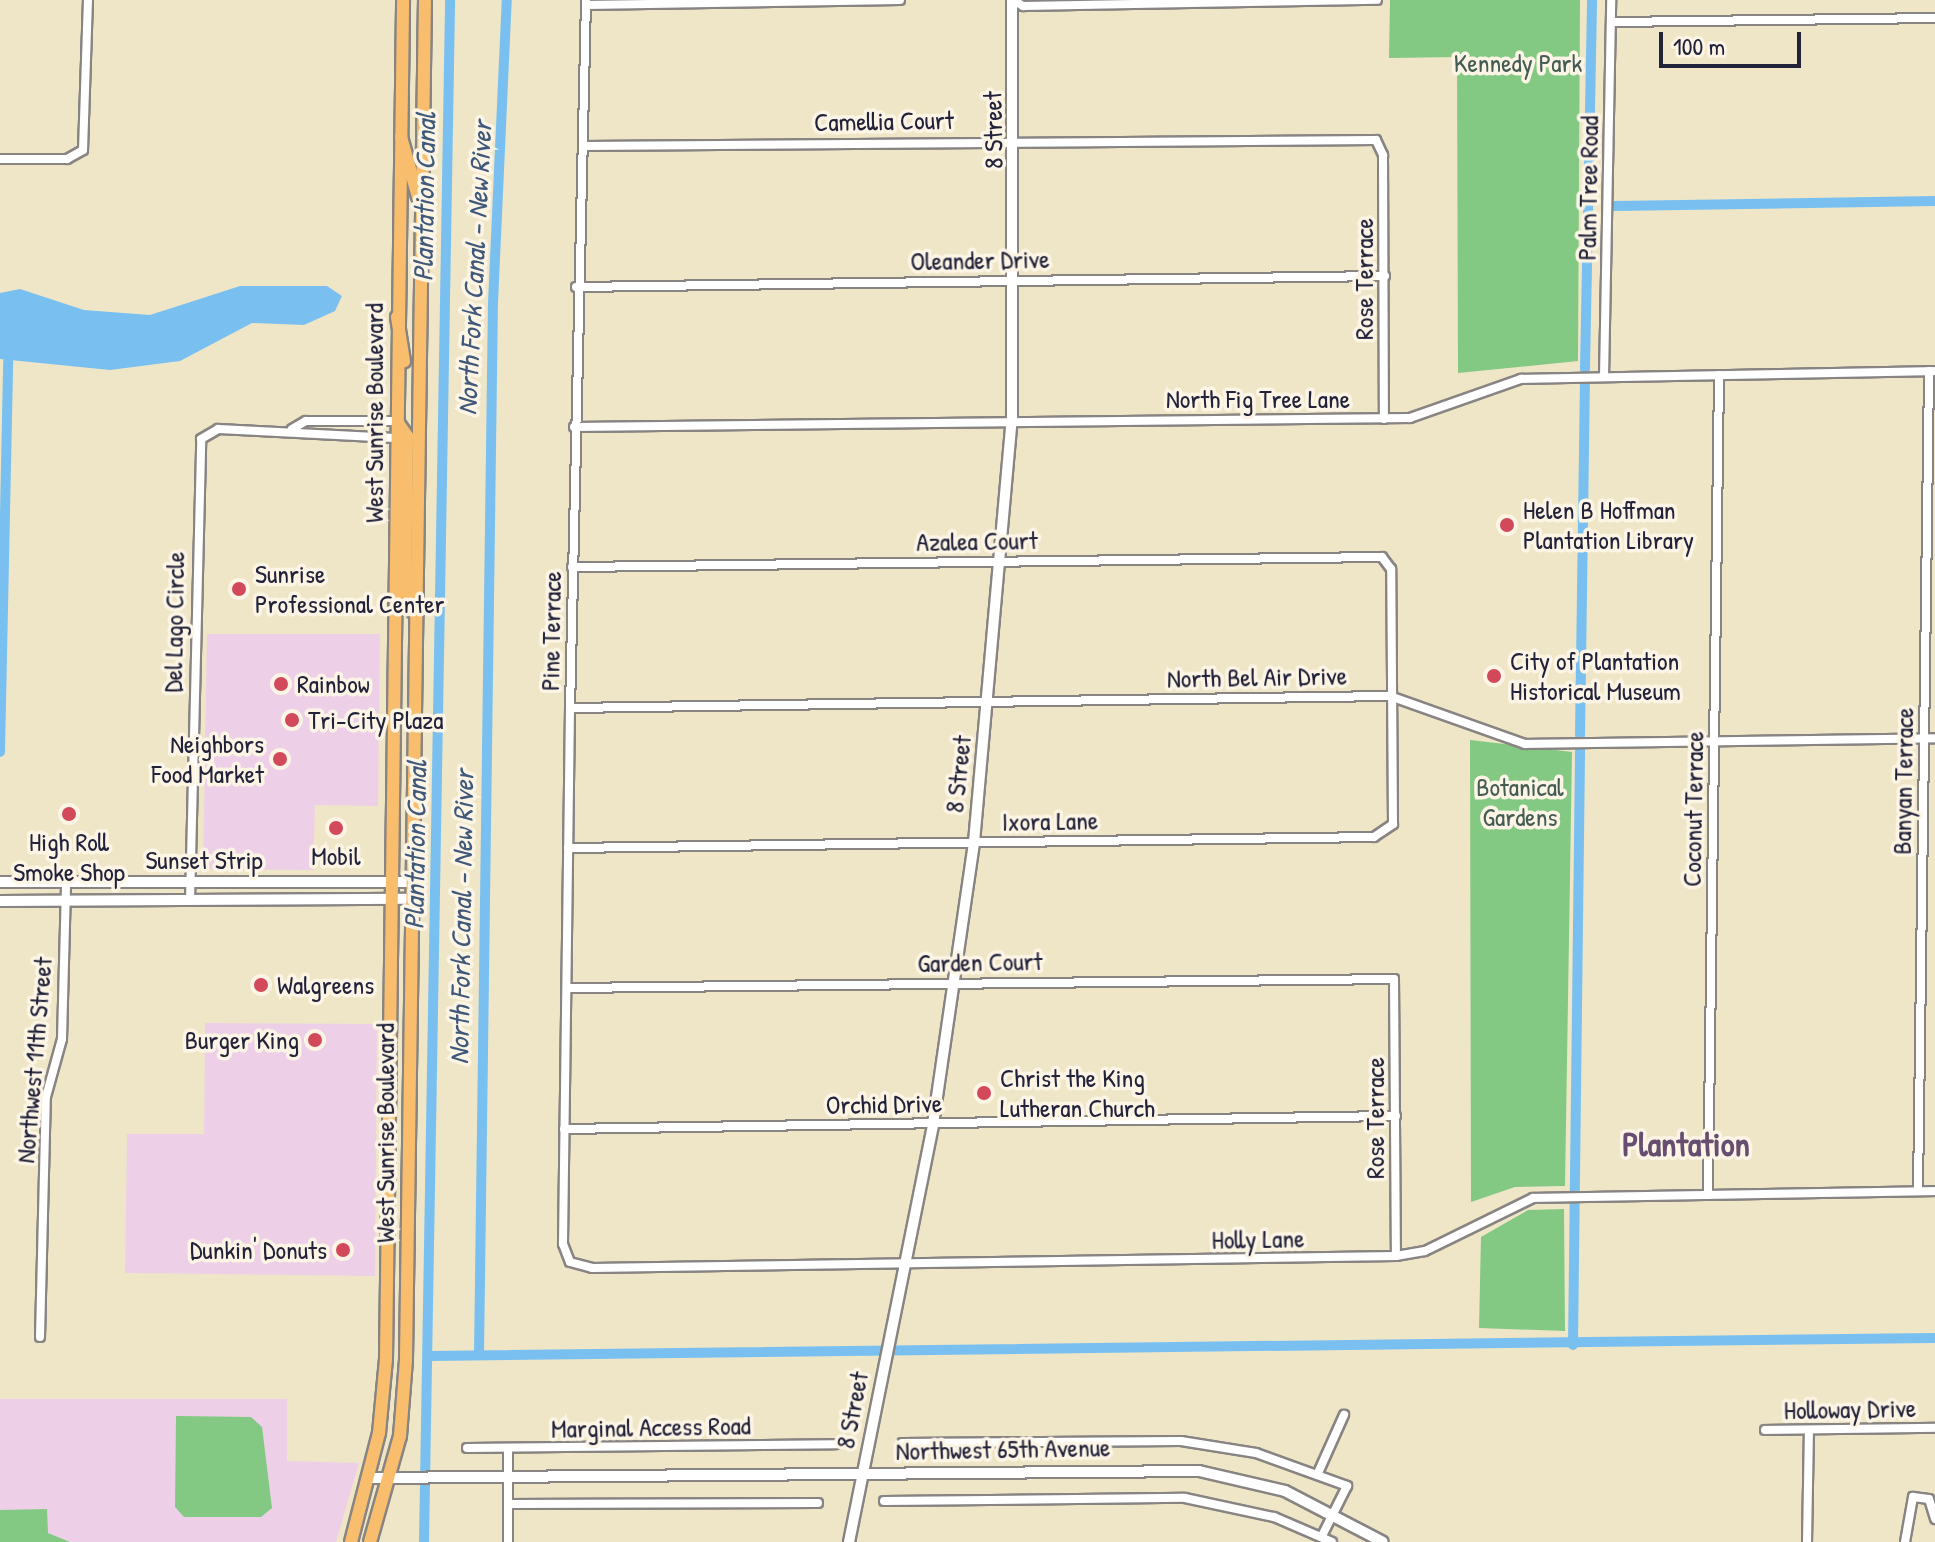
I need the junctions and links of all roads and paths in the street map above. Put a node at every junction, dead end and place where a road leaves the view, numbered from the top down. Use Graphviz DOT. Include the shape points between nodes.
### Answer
graph roads {
  1 [pos="88,0"];
  2 [pos="403,0"];
  3 [pos="425,0"];
  4 [pos="900,0"];
  5 [pos="1012,0"];
  6 [pos="1377,0"];
  7 [pos="1611,0"];
  8 [pos="1321,1"];
  9 [pos="586,2"];
  10 [pos="1935,18"];
  11 [pos="1611,22"];
  12 [pos="401,137"];
  13 [pos="1016,139"];
  14 [pos="1376,140"];
  15 [pos="584,146"];
  16 [pos="0,159"];
  17 [pos="422,208"];
  18 [pos="1385,276"];
  19 [pos="1015,280"];
  20 [pos="576,287"];
  21 [pos="396,315"];
  22 [pos="1932,371"];
  23 [pos="1719,375"];
  24 [pos="1604,377"];
  25 [pos="418,417"];
  26 [pos="1384,419"];
  27 [pos="1012,420"];
  28 [pos="397,421"];
  29 [pos="574,427"];
  30 [pos="292,429"];
  31 [pos="396,438"];
  32 [pos="1000,560"];
  33 [pos="572,567"];
  34 [pos="416,619"];
  35 [pos="1390,696"];
  36 [pos="988,701"];
  37 [pos="570,708"];
  38 [pos="1923,738"];
  39 [pos="1935,738"];
  40 [pos="1714,741"];
  41 [pos="974,842"];
  42 [pos="568,848"];
  43 [pos="0,882"];
  44 [pos="66,882"];
  45 [pos="388,882"];
  46 [pos="409,882"];
  47 [pos="190,883"];
  48 [pos="388,898"];
  49 [pos="409,899"];
  50 [pos="66,900"];
  51 [pos="0,901"];
  52 [pos="190,901"];
  53 [pos="1394,979"];
  54 [pos="956,982"];
  55 [pos="567,988"];
  56 [pos="1396,1116"];
  57 [pos="933,1124"];
  58 [pos="564,1129"];
  59 [pos="1918,1191"];
  60 [pos="1935,1191"];
  61 [pos="1708,1195"];
  62 [pos="1396,1256"];
  63 [pos="570,1262"];
  64 [pos="905,1264"];
  65 [pos="40,1337"];
  66 [pos="1344,1415"];
  67 [pos="1935,1428"];
  68 [pos="1765,1430"];
  69 [pos="1809,1431"];
  70 [pos="902,1443"];
  71 [pos="836,1444"];
  72 [pos="467,1448"];
  73 [pos="508,1449"];
  74 [pos="862,1473"];
  75 [pos="1318,1473"];
  76 [pos="370,1478"];
  77 [pos="508,1478"];
  78 [pos="389,1480"];
  79 [pos="884,1501"];
  80 [pos="818,1503"];
  81 [pos="508,1504"];
  82 [pos="1334,1513"];
  83 [pos="1935,1519"];
  84 [pos="1322,1536"];
  85 [pos="351,1542"];
  86 [pos="370,1542"];
  87 [pos="508,1542"];
  88 [pos="849,1542"];
  89 [pos="1332,1542"];
  90 [pos="1383,1542"];
  91 [pos="1807,1542"];
  92 [pos="1905,1542"];
  1 -- 16 [label="street" via="83,150 67,159"];
  2 -- 12 [label="highway, West Sunrise Boulevard"];
  3 -- 17 [label="highway, West Sunrise Boulevard"];
  4 -- 9 [label="street"];
  5 -- 8 [label="street" via="1023,6"];
  5 -- 13 [label="street, 8 Street"];
  6 -- 8 [label="street"];
  7 -- 11 [label="street, Palm Tree Road"];
  9 -- 15 [label="street, Pine Terrace"];
  10 -- 11 [label="street"];
  11 -- 24 [label="street, Palm Tree Road"];
  12 -- 17 [label="highway"];
  12 -- 21 [label="highway, West Sunrise Boulevard"];
  13 -- 14 [label="street, Camellia Court"];
  13 -- 15 [label="street, Camellia Court"];
  13 -- 19 [label="street, 8 Street"];
  14 -- 18 [label="street, Rose Terrace" via="1383,155"];
  15 -- 20 [label="street, Pine Terrace"];
  17 -- 25 [label="highway, West Sunrise Boulevard"];
  18 -- 19 [label="street, Oleander Drive"];
  18 -- 26 [label="street, Rose Terrace"];
  19 -- 20 [label="street, Oleander Drive"];
  19 -- 27 [label="street, 8 Street"];
  20 -- 29 [label="street, Pine Terrace"];
  21 -- 25 [label="highway" via="404,333 404,406"];
  21 -- 28 [label="highway, West Sunrise Boulevard"];
  22 -- 23 [label="street, North Fig Tree Lane"];
  22 -- 38 [label="street, Banyan Terrace"];
  23 -- 24 [label="street, North Fig Tree Lane"];
  23 -- 40 [label="street, Coconut Terrace"];
  24 -- 26 [label="street, North Fig Tree Lane" via="1521,379 1435,412"];
  25 -- 34 [label="highway, West Sunrise Boulevard"];
  26 -- 27 [label="street, North Fig Tree Lane"];
  27 -- 29 [label="street, North Fig Tree Lane"];
  27 -- 32 [label="street, 8 Street"];
  28 -- 30 [label="street, Del Lago Circle" via="306,421"];
  28 -- 31 [label="highway, West Sunrise Boulevard"];
  28 -- 34 [label="highway" via="407,436 405,590"];
  29 -- 33 [label="street, Pine Terrace"];
  30 -- 31 [label="street, Del Lago Circle" via="306,437"];
  30 -- 47 [label="street, Del Lago Circle" via="218,429 206,432 196,450"];
  31 -- 45 [label="highway, West Sunrise Boulevard"];
  32 -- 33 [label="street, Azalea Court"];
  32 -- 35 [label="street, Azalea Court" via="1382,557 1391,569"];
  32 -- 36 [label="street, 8 Street"];
  33 -- 37 [label="street, Pine Terrace"];
  34 -- 46 [label="highway, West Sunrise Boulevard"];
  35 -- 36 [label="street, North Bel Air Drive"];
  35 -- 40 [label="street, North Bel Air Drive" via="1525,744"];
  35 -- 41 [label="street, Ixora Lane" via="1388,833"];
  36 -- 37 [label="street, North Bel Air Drive"];
  36 -- 41 [label="street, 8 Street"];
  37 -- 42 [label="street, Pine Terrace"];
  38 -- 39 [label="street, North Bel Air Drive"];
  38 -- 40 [label="street, North Bel Air Drive"];
  38 -- 59 [label="street, Banyan Terrace"];
  40 -- 61 [label="street, Coconut Terrace"];
  41 -- 42 [label="street, Ixora Lane"];
  41 -- 54 [label="street, 8 Street"];
  42 -- 55 [label="street, Pine Terrace"];
  43 -- 44 [label="street, Sunset Strip"];
  44 -- 47 [label="street, Sunset Strip"];
  44 -- 50 [label="street, Northwest 11th Street"];
  45 -- 46 [label="street, Sunset Strip"];
  45 -- 47 [label="street, Sunset Strip"];
  45 -- 48 [label="highway, West Sunrise Boulevard"];
  46 -- 49 [label="highway, West Sunrise Boulevard"];
  47 -- 52 [label="street, Del Lago Circle"];
  48 -- 49 [label="street, Sunset Strip"];
  48 -- 52 [label="street, Sunset Strip"];
  48 -- 76 [label="highway, West Sunrise Boulevard" via="386,1359"];
  49 -- 78 [label="highway, West Sunrise Boulevard" via="406,1359"];
  50 -- 51 [label="street, Sunset Strip"];
  50 -- 52 [label="street, Sunset Strip"];
  50 -- 65 [label="street, Northwest 11th Street" via="62,1039 46,1097"];
  53 -- 54 [label="street, Garden Court"];
  53 -- 56 [label="street, Rose Terrace"];
  54 -- 55 [label="street, Garden Court"];
  54 -- 57 [label="street, 8 Street"];
  55 -- 58 [label="street, Pine Terrace"];
  56 -- 57 [label="street, Orchid Drive"];
  56 -- 62 [label="street, Rose Terrace"];
  57 -- 58 [label="street, Orchid Drive"];
  57 -- 64 [label="street, 8 Street"];
  58 -- 63 [label="street, Pine Terrace" via="563,1244"];
  59 -- 60 [label="street, Holly Lane"];
  59 -- 61 [label="street, Holly Lane"];
  61 -- 62 [label="street, Holly Lane" via="1567,1197 1508,1206 1437,1246"];
  62 -- 64 [label="street, Holly Lane"];
  63 -- 64 [label="street, Holly Lane" via="592,1268"];
  64 -- 74 [label="street, 8 Street"];
  66 -- 75 [label="street"];
  67 -- 69 [label="street, Holloway Drive"];
  68 -- 69 [label="street, Holloway Drive"];
  69 -- 91 [label="street"];
  70 -- 75 [label="street" via="1181,1441"];
  71 -- 73 [label="street, Marginal Access Road"];
  72 -- 73 [label="street, Marginal Access Road"];
  73 -- 77 [label="street"];
  74 -- 77 [label="street, Northwest 65th Avenue"];
  74 -- 82 [label="street, Northwest 65th Avenue" via="1199,1471 1266,1484"];
  74 -- 88 [label="street, 8 Street"];
  75 -- 82 [label="street" via="1347,1486"];
  76 -- 78 [label="street, Northwest 65th Avenue"];
  76 -- 85 [label="highway, West Sunrise Boulevard"];
  77 -- 78 [label="street, Northwest 65th Avenue"];
  77 -- 81 [label="street"];
  78 -- 86 [label="highway, West Sunrise Boulevard"];
  79 -- 84 [label="street" via="1185,1498 1250,1510"];
  80 -- 81 [label="street"];
  81 -- 87 [label="street"];
  82 -- 84 [label="street"];
  82 -- 90 [label="street, Northwest 65th Avenue"];
  83 -- 92 [label="street" via="1929,1499 1913,1497"];
  84 -- 89 [label="street"];
}
